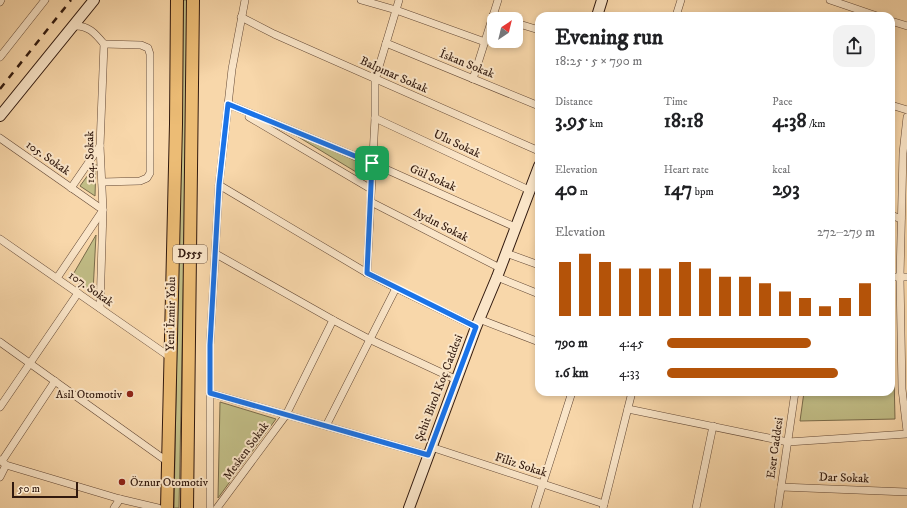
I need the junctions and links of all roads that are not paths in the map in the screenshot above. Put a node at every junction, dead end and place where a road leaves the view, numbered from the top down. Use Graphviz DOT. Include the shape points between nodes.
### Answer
graph roads {
  1 [pos="46,0"];
  2 [pos="94,0"];
  3 [pos="177,0"];
  4 [pos="193,0"];
  5 [pos="245,0"];
  6 [pos="361,0"];
  7 [pos="399,0"];
  8 [pos="498,0"];
  9 [pos="602,0"];
  10 [pos="681,0"];
  11 [pos="831,0"];
  12 [pos="396,10"];
  13 [pos="494,12"];
  14 [pos="598,12"];
  15 [pos="677,12"];
  16 [pos="855,12"];
  17 [pos="241,17"];
  18 [pos="895,22"];
  19 [pos="523,25"];
  20 [pos="74,26"];
  21 [pos="907,26"];
  22 [pos="535,29"];
  23 [pos="487,35"];
  24 [pos="485,42"];
  25 [pos="386,43"];
  26 [pos="104,44"];
  27 [pos="0,57"];
  28 [pos="473,79"];
  29 [pos="375,80"];
  30 [pos="228,104"];
  31 [pos="535,104"];
  32 [pos="895,106"];
  33 [pos="907,110"];
  34 [pos="0,116"];
  35 [pos="907,117"];
  36 [pos="375,118"];
  37 [pos="0,138"];
  38 [pos="100,146"];
  39 [pos="535,149"];
  40 [pos="905,152"];
  41 [pos="372,163"];
  42 [pos="535,177"];
  43 [pos="102,182"];
  44 [pos="219,185"];
  45 [pos="71,188"];
  46 [pos="372,189"];
  47 [pos="530,190"];
  48 [pos="905,199"];
  49 [pos="371,202"];
  50 [pos="103,210"];
  51 [pos="895,217"];
  52 [pos="901,219"];
  53 [pos="515,227"];
  54 [pos="0,239"];
  55 [pos="506,253"];
  56 [pos="216,254"];
  57 [pos="535,264"];
  58 [pos="499,272"];
  59 [pos="367,273"];
  60 [pos="904,277"];
  61 [pos="57,278"];
  62 [pos="396,288"];
  63 [pos="535,292"];
  64 [pos="78,293"];
  65 [pos="100,308"];
  66 [pos="333,320"];
  67 [pos="478,323"];
  68 [pos="904,331"];
  69 [pos="369,339"];
  70 [pos="535,341"];
  71 [pos="0,342"];
  72 [pos="170,357"];
  73 [pos="30,363"];
  74 [pos="456,380"];
  75 [pos="55,381"];
  76 [pos="905,389"];
  77 [pos="210,393"];
  78 [pos="571,396"];
  79 [pos="631,396"];
  80 [pos="794,396"];
  81 [pos="0,407"];
  82 [pos="628,409"];
  83 [pos="286,415"];
  84 [pos="326,426"];
  85 [pos="713,426"];
  86 [pos="907,431"];
  87 [pos="907,434"];
  88 [pos="788,442"];
  89 [pos="429,451"];
  90 [pos="3,462"];
  91 [pos="168,462"];
  92 [pos="0,477"];
  93 [pos="543,484"];
  94 [pos="781,487"];
  95 [pos="907,492"];
  96 [pos="120,499"];
  97 [pos="603,506"];
  98 [pos="114,508"];
  99 [pos="158,508"];
  100 [pos="167,508"];
  101 [pos="186,508"];
  102 [pos="210,508"];
  103 [pos="217,508"];
  104 [pos="408,508"];
  105 [pos="535,508"];
  106 [pos="696,508"];
  107 [pos="778,508"];
  1 -- 27 [label="street"];
  2 -- 20 [label="main road"];
  3 -- 72 [label="highway, Yeni İzmir Yolu / D555"];
  4 -- 101 [label="highway, Yeni İzmir Yolu / D555"];
  5 -- 17 [label="street"];
  6 -- 12 [label="street"];
  7 -- 12 [label="street"];
  8 -- 13 [label="street"];
  9 -- 14 [label="main road"];
  10 -- 15 [label="street"];
  11 -- 16 [label="street"];
  12 -- 24 [label="street"];
  12 -- 25 [label="street"];
  17 -- 29 [label="street, Balpınar Sokak"];
  17 -- 30 [label="street"];
  18 -- 21 [label="street"];
  19 -- 22 [label="street"];
  20 -- 26 [label="street" via="82,25 95,33"];
  20 -- 34 [label="main road"];
  23 -- 24 [label="street"];
  24 -- 28 [label="street"];
  25 -- 28 [label="street, İskan Sokak"];
  25 -- 29 [label="street"];
  26 -- 38 [label="street, 104. Sokak"];
  26 -- 43 [label="street" via="141,45 149,51 150,173 147,178 140,181"];
  28 -- 31 [label="street, İskan Sokak"];
  29 -- 36 [label="street"];
  29 -- 39 [label="street, Balpınar Sokak"];
  30 -- 41 [label="street, Gül Sokak"];
  30 -- 44 [label="street"];
  30 -- 46 [label="street"];
  32 -- 33 [label="street"];
  35 -- 40 [label="street"];
  36 -- 41 [label="street"];
  36 -- 47 [label="street, Ulu Sokak"];
  37 -- 45 [label="street, 105. Sokak"];
  38 -- 43 [label="street, 104. Sokak"];
  38 -- 45 [label="street"];
  40 -- 48 [label="street"];
  41 -- 46 [label="street"];
  41 -- 53 [label="street, Gül Sokak"];
  42 -- 47 [label="main road, Şehit Birol Koç Caddesi"];
  43 -- 50 [label="street, 104. Sokak"];
  44 -- 56 [label="street"];
  44 -- 59 [label="street"];
  45 -- 50 [label="street, 105. Sokak"];
  46 -- 49 [label="street"];
  47 -- 53 [label="main road, Şehit Birol Koç Caddesi"];
  48 -- 52 [label="street"];
  49 -- 58 [label="street, Aydın Sokak"];
  49 -- 59 [label="street"];
  50 -- 61 [label="street"];
  50 -- 65 [label="street, 104. Sokak"];
  51 -- 52 [label="street"];
  52 -- 60 [label="street"];
  53 -- 55 [label="main road, Şehit Birol Koç Caddesi"];
  54 -- 61 [label="street, 107. Sokak"];
  55 -- 57 [label="street"];
  55 -- 58 [label="main road, Şehit Birol Koç Caddesi"];
  56 -- 66 [label="street"];
  56 -- 77 [label="street" via="210,345"];
  58 -- 63 [label="street, Aydın Sokak"];
  58 -- 67 [label="main road, Şehit Birol Koç Caddesi"];
  59 -- 62 [label="street"];
  60 -- 68 [label="street"];
  61 -- 64 [label="street, 107. Sokak"];
  62 -- 67 [label="street"];
  62 -- 69 [label="street"];
  64 -- 65 [label="street, 107. Sokak"];
  64 -- 73 [label="street"];
  65 -- 72 [label="street, 107. Sokak"];
  66 -- 69 [label="street"];
  66 -- 83 [label="street, Mesken Sokak"];
  67 -- 70 [label="street"];
  67 -- 74 [label="main road, Şehit Birol Koç Caddesi"];
  68 -- 76 [label="street"];
  69 -- 74 [label="street"];
  69 -- 84 [label="street"];
  71 -- 73 [label="street"];
  72 -- 91 [label="highway, Yeni İzmir Yolu / D555"];
  73 -- 75 [label="street"];
  73 -- 81 [label="street"];
  74 -- 89 [label="main road, Şehit Birol Koç Caddesi"];
  75 -- 90 [label="street"];
  75 -- 91 [label="street"];
  76 -- 86 [label="street"];
  77 -- 83 [label="street, Filiz Sokak"];
  77 -- 102 [label="street"];
  78 -- 93 [label="street"];
  79 -- 82 [label="street"];
  80 -- 88 [label="street, Eser Caddesi"];
  82 -- 85 [label="street"];
  82 -- 97 [label="street"];
  83 -- 84 [label="street, Filiz Sokak"];
  83 -- 103 [label="street, Mesken Sokak"];
  84 -- 89 [label="street, Filiz Sokak"];
  85 -- 88 [label="street"];
  85 -- 106 [label="street"];
  87 -- 88 [label="street"];
  88 -- 94 [label="street, Eser Caddesi"];
  89 -- 93 [label="street, Filiz Sokak"];
  89 -- 104 [label="main road, Şehit Birol Koç Caddesi"];
  90 -- 92 [label="street"];
  90 -- 96 [label="street"];
  91 -- 100 [label="highway, Yeni İzmir Yolu / D555"];
  93 -- 97 [label="street, Filiz Sokak"];
  93 -- 105 [label="street"];
  94 -- 95 [label="street, Dar Sokak"];
  94 -- 107 [label="street, Eser Caddesi"];
  96 -- 98 [label="street"];
  96 -- 99 [label="street"];
}
